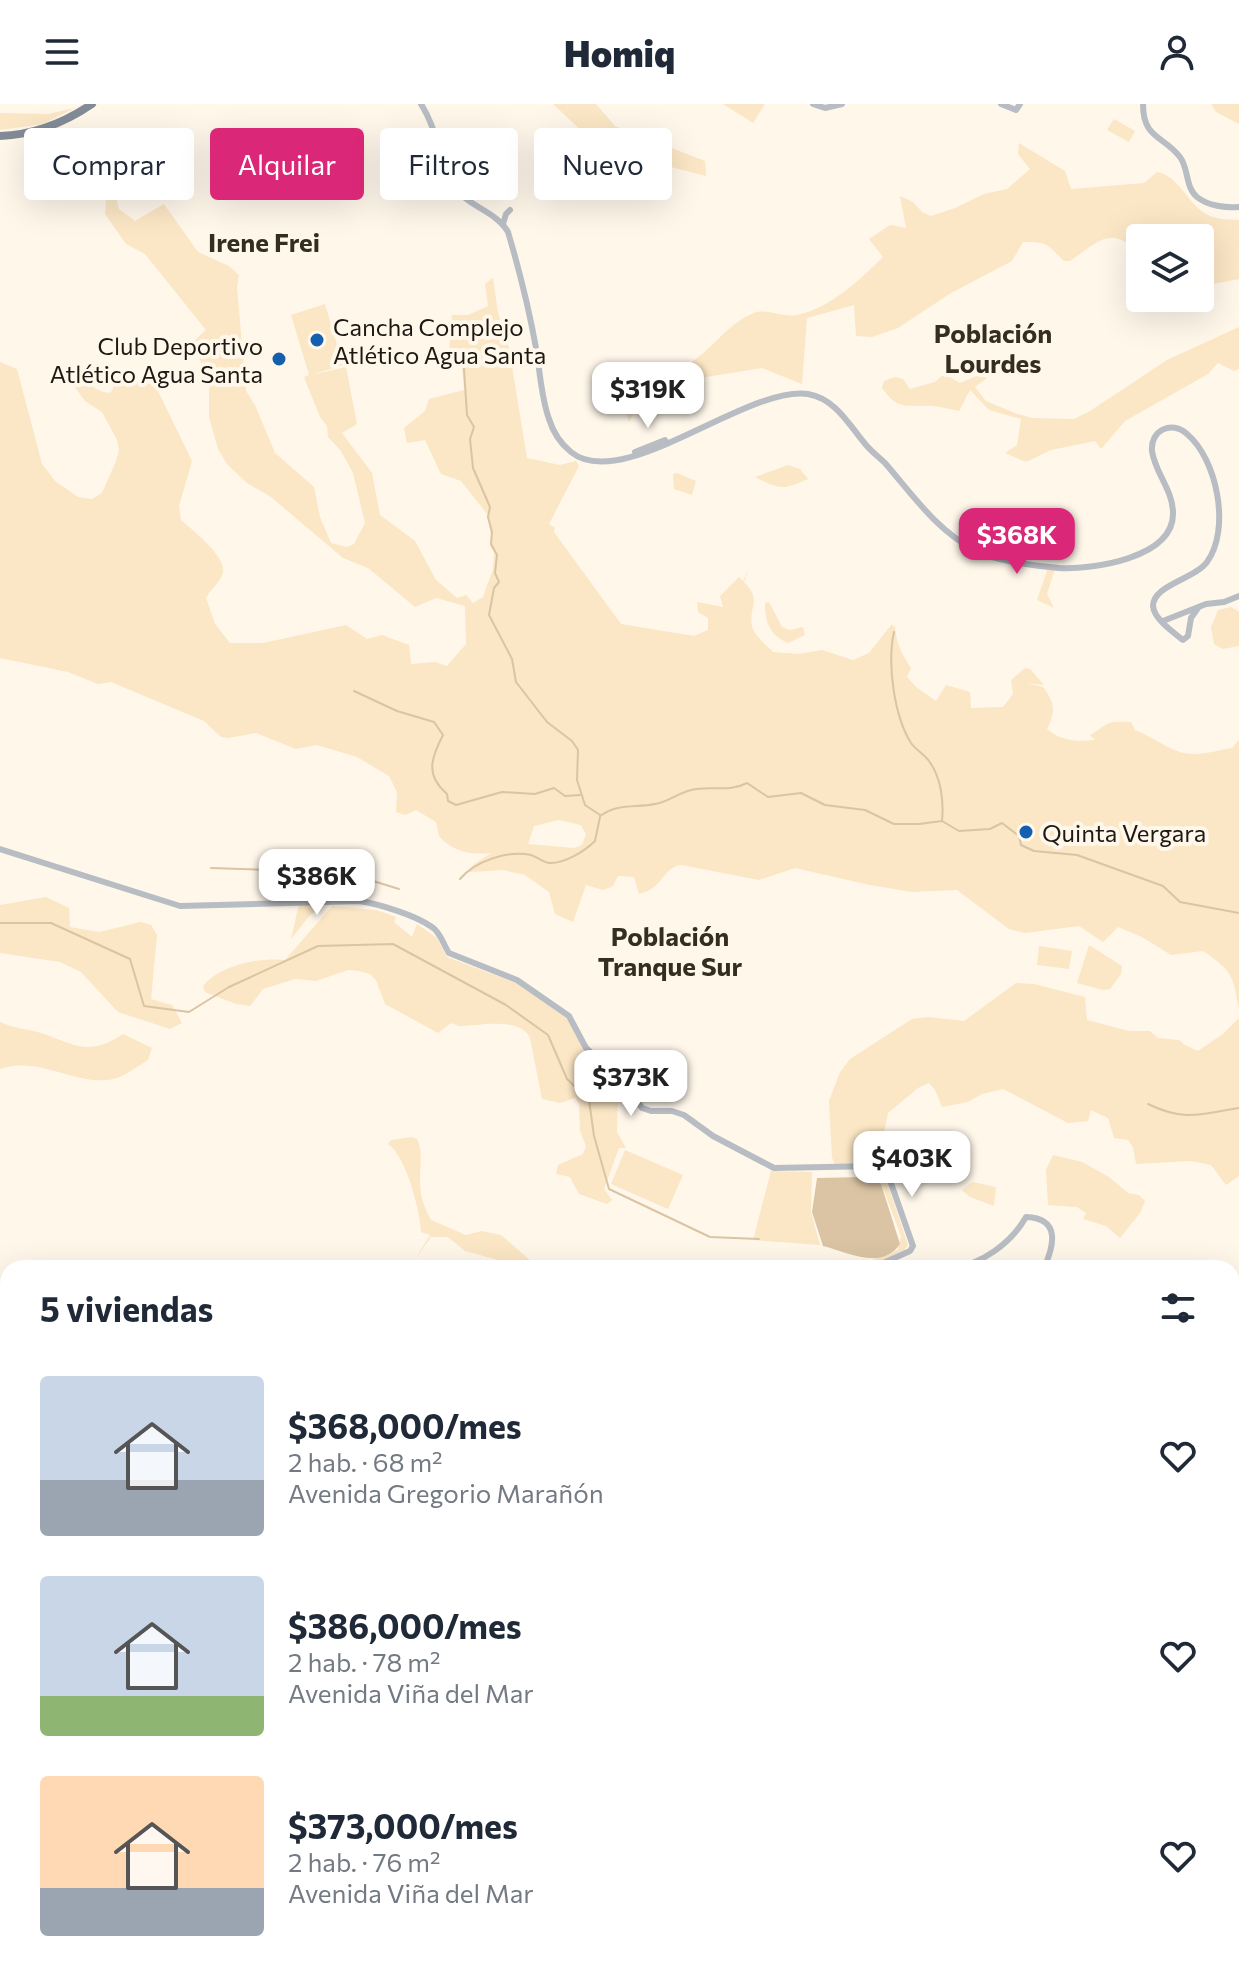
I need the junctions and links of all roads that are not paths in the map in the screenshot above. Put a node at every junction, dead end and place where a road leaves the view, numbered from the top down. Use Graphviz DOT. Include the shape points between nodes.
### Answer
graph roads {
  1 [pos="92,104"];
  2 [pos="421,104"];
  3 [pos="813,104"];
  4 [pos="842,104"];
  5 [pos="1001,104"];
  6 [pos="1143,104"];
  7 [pos="1018,107"];
  8 [pos="0,136"];
  9 [pos="1239,207"];
  10 [pos="510,210"];
  11 [pos="503,224"];
  12 [pos="1239,596"];
  13 [pos="1188,615"];
  14 [pos="1174,618"];
  15 [pos="1163,621"];
  16 [pos="1169,628"];
  17 [pos="0,849"];
  18 [pos="890,1260"];
  19 [pos="975,1260"];
  20 [pos="1047,1260"];
  1 -- 8 [label="main road" via="52,126"];
  2 -- 11 [label="street" via="456,189"];
  3 -- 4 [label="street"];
  5 -- 7 [label="street"];
  6 -- 9 [label="street" via="1146,126 1181,158 1197,197"];
  10 -- 11 [label="street"];
  11 -- 15 [label="street" via="534,336 547,417 575,456 619,458 794,393 820,397 961,542 983,554 1081,568 1130,558 1167,533 1172,502 1152,446 1160,430 1180,429 1198,446 1212,471 1217,535 1200,570 1157,594 1153,606"];
  12 -- 13 [label="street"];
  13 -- 14 [label="street"];
  13 -- 16 [label="street" via="1190,633 1184,640"];
  14 -- 15 [label="street"];
  14 -- 16 [label="street"];
  15 -- 16 [label="street"];
  17 -- 18 [label="street" via="180,906 359,901 432,927 449,953 517,980 569,1016 586,1048 620,1078 642,1108 684,1115 774,1168 886,1169 913,1246"];
  19 -- 20 [label="street" via="1008,1243 1026,1217 1043,1222 1054,1238"];
}
